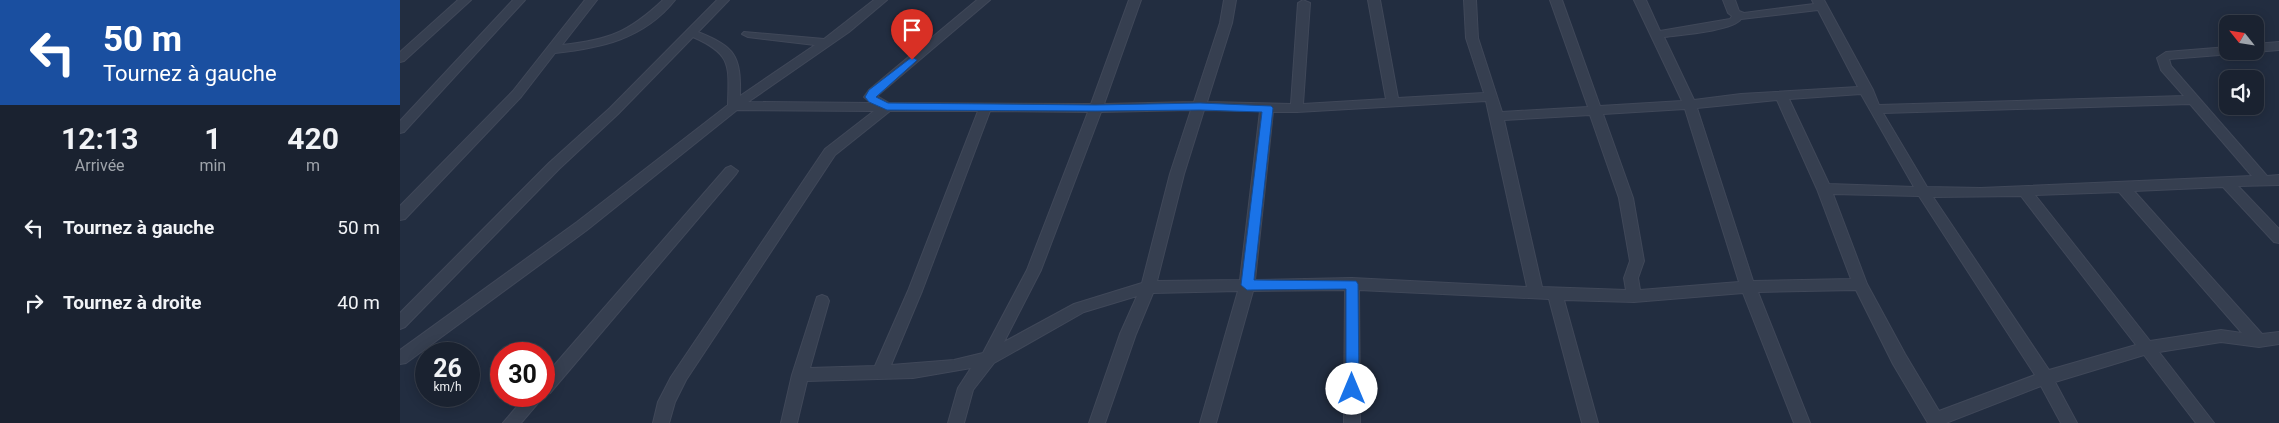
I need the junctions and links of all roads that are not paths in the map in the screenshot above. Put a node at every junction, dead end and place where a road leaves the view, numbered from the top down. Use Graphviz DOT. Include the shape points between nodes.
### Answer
graph roads {
  1 [pos="465,0"];
  2 [pos="519,0"];
  3 [pos="591,0"];
  4 [pos="669,0"];
  5 [pos="723,0"];
  6 [pos="881,0"];
  7 [pos="984,0"];
  8 [pos="1135,0"];
  9 [pos="1230,0"];
  10 [pos="1374,0"];
  11 [pos="1470,0"];
  12 [pos="1556,0"];
  13 [pos="1640,0"];
  14 [pos="1729,0"];
  15 [pos="1304,3"];
  16 [pos="1820,3"];
  17 [pos="1738,15"];
  18 [pos="690,32"];
  19 [pos="748,34"];
  20 [pos="1657,35"];
  21 [pos="827,43"];
  22 [pos="2279,46"];
  23 [pos="2264,47"];
  24 [pos="551,50"];
  25 [pos="2219,52"];
  26 [pos="400,58"];
  27 [pos="1867,90"];
  28 [pos="1781,95"];
  29 [pos="1491,97"];
  30 [pos="2194,100"];
  31 [pos="1393,103"];
  32 [pos="1690,105"];
  33 [pos="734,106"];
  34 [pos="986,106"];
  35 [pos="1200,106"];
  36 [pos="887,107"];
  37 [pos="1096,108"];
  38 [pos="1268,108"];
  39 [pos="1297,108"];
  40 [pos="1875,109"];
  41 [pos="1595,111"];
  42 [pos="1498,116"];
  43 [pos="400,129"];
  44 [pos="731,171"];
  45 [pos="2263,180"];
  46 [pos="2279,180"];
  47 [pos="2226,182"];
  48 [pos="2122,186"];
  49 [pos="1824,189"];
  50 [pos="2024,191"];
  51 [pos="1924,193"];
  52 [pos="400,215"];
  53 [pos="2279,238"];
  54 [pos="1352,284"];
  55 [pos="1860,284"];
  56 [pos="1247,285"];
  57 [pos="1748,286"];
  58 [pos="1148,287"];
  59 [pos="1536,294"];
  60 [pos="1555,295"];
  61 [pos="1634,296"];
  62 [pos="822,301"];
  63 [pos="400,323"];
  64 [pos="2279,338"];
  65 [pos="2259,340"];
  66 [pos="2149,347"];
  67 [pos="400,358"];
  68 [pos="988,358"];
  69 [pos="881,371"];
  70 [pos="555,375"];
  71 [pos="800,375"];
  72 [pos="2045,378"];
  73 [pos="526,407"];
  74 [pos="2063,419"];
  75 [pos="1936,421"];
  76 [pos="511,423"];
  77 [pos="661,423"];
  78 [pos="789,423"];
  79 [pos="956,423"];
  80 [pos="1097,423"];
  81 [pos="1208,423"];
  82 [pos="1352,423"];
  83 [pos="1590,423"];
  84 [pos="1802,423"];
  85 [pos="2206,423"];
  1 -- 26 [label="street"];
  2 -- 43 [label="street"];
  3 -- 24 [label="street"];
  4 -- 24 [label="street" via="639,27 614,40"];
  5 -- 18 [label="street"];
  6 -- 21 [label="street"];
  7 -- 36 [label="street" via="873,93 872,100"];
  8 -- 37 [label="street"];
  9 -- 35 [label="street"];
  10 -- 31 [label="street"];
  11 -- 29 [label="street" via="1472,38"];
  12 -- 41 [label="street"];
  13 -- 20 [label="street"];
  14 -- 17 [label="street"];
  15 -- 39 [label="street"];
  16 -- 17 [label="street"];
  16 -- 27 [label="street"];
  17 -- 20 [label="street" via="1734,21 1724,24"];
  18 -- 33 [label="street" via="722,47 729,56 733,67"];
  18 -- 63 [label="street"];
  19 -- 21 [label="street"];
  20 -- 32 [label="street"];
  21 -- 33 [label="street"];
  22 -- 23 [label="street"];
  24 -- 52 [label="street" via="517,94"];
  25 -- 30 [label="street" via="2163,58 2165,67"];
  27 -- 28 [label="street"];
  27 -- 40 [label="street"];
  28 -- 32 [label="street"];
  28 -- 49 [label="street"];
  29 -- 31 [label="street"];
  29 -- 42 [label="street"];
  30 -- 40 [label="street"];
  30 -- 45 [label="street"];
  31 -- 39 [label="street"];
  32 -- 41 [label="street"];
  32 -- 57 [label="street"];
  33 -- 36 [label="street"];
  33 -- 67 [label="street" via="582,226"];
  34 -- 36 [label="street"];
  34 -- 37 [label="street"];
  34 -- 69 [label="street"];
  35 -- 37 [label="street"];
  35 -- 38 [label="street"];
  35 -- 58 [label="street" via="1177,174"];
  36 -- 77 [label="street" via="830,152 685,369 672,390"];
  37 -- 68 [label="street" via="1034,270"];
  38 -- 39 [label="street"];
  38 -- 56 [label="street"];
  40 -- 51 [label="street"];
  41 -- 42 [label="street"];
  41 -- 61 [label="street" via="1626,198 1637,261 1631,278"];
  42 -- 59 [label="street"];
  44 -- 70 [label="street"];
  45 -- 46 [label="street"];
  45 -- 47 [label="street"];
  47 -- 48 [label="street"];
  47 -- 53 [label="street"];
  48 -- 50 [label="street"];
  48 -- 65 [label="street"];
  49 -- 51 [label="street"];
  49 -- 55 [label="street"];
  50 -- 51 [label="street"];
  50 -- 66 [label="street"];
  51 -- 72 [label="street"];
  54 -- 56 [label="street"];
  54 -- 59 [label="street"];
  54 -- 82 [label="street"];
  55 -- 57 [label="street"];
  55 -- 75 [label="street"];
  56 -- 58 [label="street"];
  56 -- 81 [label="street"];
  57 -- 61 [label="street"];
  57 -- 84 [label="street"];
  58 -- 68 [label="street" via="1079,308"];
  58 -- 80 [label="street"];
  59 -- 60 [label="street"];
  60 -- 61 [label="street"];
  60 -- 83 [label="street"];
  62 -- 71 [label="street"];
  64 -- 65 [label="street"];
  65 -- 66 [label="street" via="2221,336"];
  66 -- 72 [label="street"];
  66 -- 85 [label="street"];
  68 -- 69 [label="street" via="932,370"];
  68 -- 79 [label="street" via="966,388"];
  69 -- 71 [label="street"];
  71 -- 78 [label="street"];
  72 -- 74 [label="street"];
  72 -- 75 [label="street"];
  73 -- 76 [label="street"];
}
